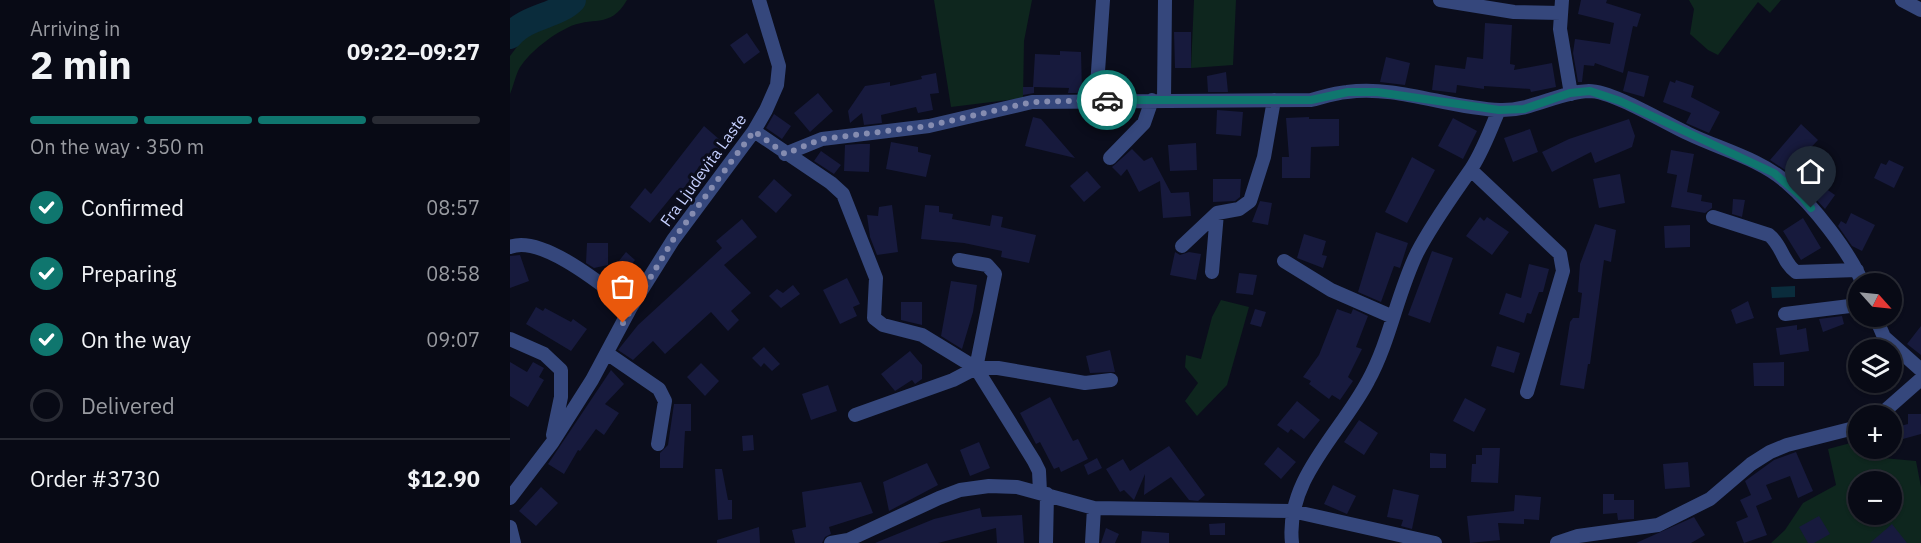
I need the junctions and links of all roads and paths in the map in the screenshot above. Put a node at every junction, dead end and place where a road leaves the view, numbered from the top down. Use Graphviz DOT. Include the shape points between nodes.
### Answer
graph roads {
  1 [pos="759,0"];
  2 [pos="1103,0"];
  3 [pos="1165,0"];
  4 [pos="1440,0"];
  5 [pos="1902,0"];
  6 [pos="1561,7"];
  7 [pos="1921,10"];
  8 [pos="1570,93"];
  9 [pos="1096,100"];
  10 [pos="1158,100"];
  11 [pos="1274,100"];
  12 [pos="1499,110"];
  13 [pos="754,131"];
  14 [pos="785,154"];
  15 [pos="1110,158"];
  16 [pos="1471,170"];
  17 [pos="1216,213"];
  18 [pos="1713,217"];
  19 [pos="1182,246"];
  20 [pos="510,247"];
  21 [pos="959,260"];
  22 [pos="1284,261"];
  23 [pos="1857,270"];
  24 [pos="1212,272"];
  25 [pos="1858,273"];
  26 [pos="1848,306"];
  27 [pos="631,307"];
  28 [pos="1785,314"];
  29 [pos="1393,317"];
  30 [pos="1880,327"];
  31 [pos="510,339"];
  32 [pos="608,354"];
  33 [pos="976,368"];
  34 [pos="1921,370"];
  35 [pos="1921,379"];
  36 [pos="1111,380"];
  37 [pos="1527,392"];
  38 [pos="1891,405"];
  39 [pos="855,415"];
  40 [pos="1848,429"];
  41 [pos="552,443"];
  42 [pos="658,444"];
  43 [pos="1043,493"];
  44 [pos="510,498"];
  45 [pos="1094,508"];
  46 [pos="1292,511"];
  47 [pos="510,527"];
  48 [pos="514,543"];
  49 [pos="831,543"];
  50 [pos="1046,543"];
  51 [pos="1092,543"];
  52 [pos="1292,543"];
  53 [pos="1435,543"];
  54 [pos="1557,543"];
  1 -- 13 [label="street, Fra Ljudevita Laste" via="779,66 777,85"];
  2 -- 9 [label="street"];
  3 -- 10 [label="street"];
  4 -- 6 [label="street" via="1514,12"];
  5 -- 7 [label="street"];
  6 -- 8 [label="street" via="1560,29"];
  8 -- 12 [label="street" via="1524,109"];
  8 -- 23 [label="street" via="1590,91 1620,101 1774,173 1802,197"];
  9 -- 10 [label="street"];
  9 -- 14 [label="street" via="1032,102 928,126 822,139"];
  10 -- 11 [label="street"];
  10 -- 15 [label="street" via="1144,123"];
  11 -- 12 [label="street" via="1377,92"];
  11 -- 17 [label="street" via="1264,157 1250,201 1239,209"];
  12 -- 16 [label="street"];
  13 -- 14 [label="street"];
  13 -- 27 [label="street, Fra Ljudevita Laste" via="673,240"];
  14 -- 33 [label="street" via="843,194 876,278 877,322 922,335"];
  16 -- 29 [label="street" via="1417,253"];
  16 -- 37 [label="street" via="1560,254 1563,271"];
  17 -- 19 [label="street"];
  17 -- 24 [label="street"];
  18 -- 23 [label="street" via="1776,240 1796,272"];
  20 -- 27 [label="street" via="529,245 555,255"];
  21 -- 33 [label="street" via="987,265 995,274"];
  22 -- 29 [label="street" via="1331,290"];
  23 -- 25 [label="street"];
  26 -- 28 [label="street"];
  27 -- 32 [label="street, Fra Ljudevita Laste"];
  29 -- 46 [label="street" via="1368,382 1311,468"];
  30 -- 34 [label="street" via="1884,337"];
  31 -- 41 [label="street" via="544,354 561,370 561,397"];
  32 -- 41 [label="street, Fra Ljudevita Laste"];
  32 -- 42 [label="street" via="659,389 665,400"];
  33 -- 36 [label="street" via="1085,383"];
  33 -- 39 [label="street"];
  33 -- 43 [label="street" via="1034,461"];
  35 -- 38 [label="street"];
  40 -- 54 [label="street" via="1770,452 1710,499 1658,525 1578,536"];
  41 -- 44 [label="street, Fra Ljudevita Laste"];
  43 -- 45 [label="street"];
  43 -- 49 [label="street" via="1017,487 960,490 848,540"];
  43 -- 50 [label="street"];
  45 -- 46 [label="street"];
  45 -- 51 [label="street"];
  46 -- 52 [label="street"];
  46 -- 53 [label="street"];
  47 -- 48 [label="street"];
}
